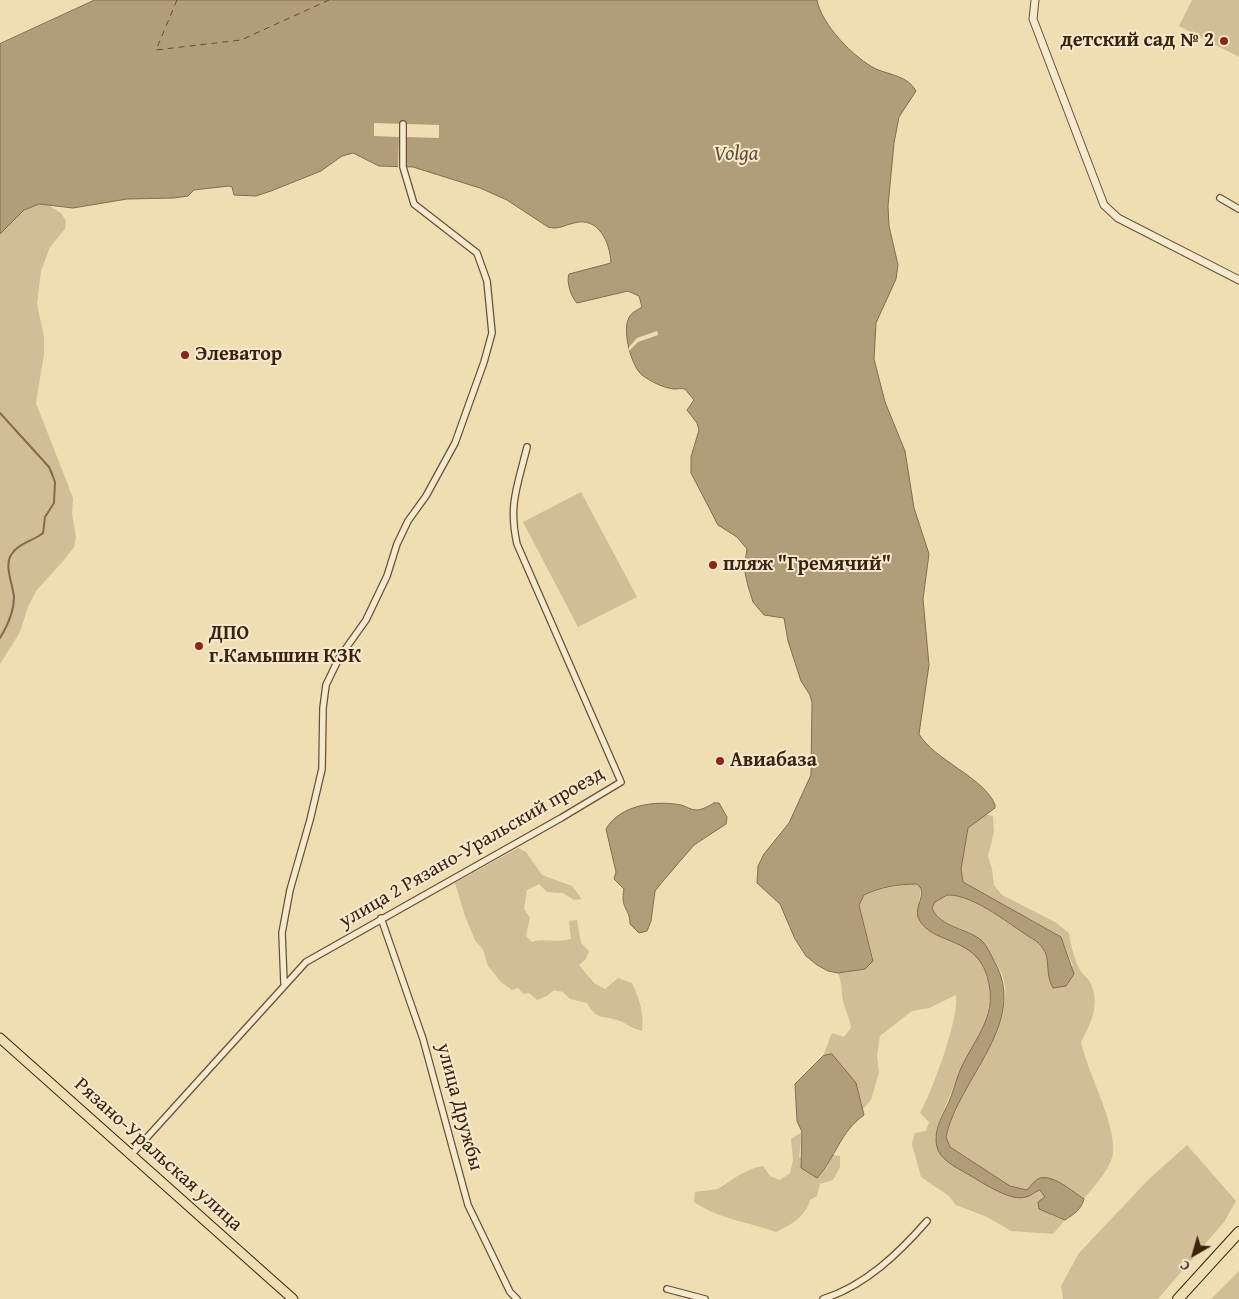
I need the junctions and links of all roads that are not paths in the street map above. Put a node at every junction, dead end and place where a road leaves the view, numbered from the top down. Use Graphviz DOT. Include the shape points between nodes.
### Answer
graph roads {
  1 [pos="1035,0"];
  2 [pos="403,124"];
  3 [pos="1220,198"];
  4 [pos="1239,209"];
  5 [pos="1239,280"];
  6 [pos="527,447"];
  7 [pos="381,918"];
  8 [pos="284,983"];
  9 [pos="0,1038"];
  10 [pos="132,1154"];
  11 [pos="927,1221"];
  12 [pos="1239,1232"];
  13 [pos="666,1289"];
  14 [pos="293,1299"];
  15 [pos="517,1299"];
  16 [pos="705,1299"];
  17 [pos="823,1299"];
  18 [pos="1178,1299"];
  1 -- 5 [label="street" via="1033,19 1104,205 1118,218"];
  2 -- 8 [label="street" via="402,167 414,204 478,253 487,281 492,334 455,443 426,496 408,521 366,620 339,658 326,685 322,769 282,933"];
  3 -- 4 [label="street"];
  6 -- 7 [label="street, улица 2 Рязано-Уральский проезд" via="513,500 512,521 517,544 621,782"];
  7 -- 8 [label="street, улица 2 Рязано-Уральский проезд" via="306,962"];
  7 -- 15 [label="street, улица Дружбы" via="423,1039 468,1205 510,1292"];
  8 -- 10 [label="street, улица 2 Рязано-Уральский проезд"];
  9 -- 10 [label="main road, Рязано-Уральская улица"];
  10 -- 14 [label="main road, Рязано-Уральская улица"];
  11 -- 17 [label="street" via="876,1271 839,1294"];
  12 -- 18 [label="highway"];
  13 -- 16 [label="street"];
}
